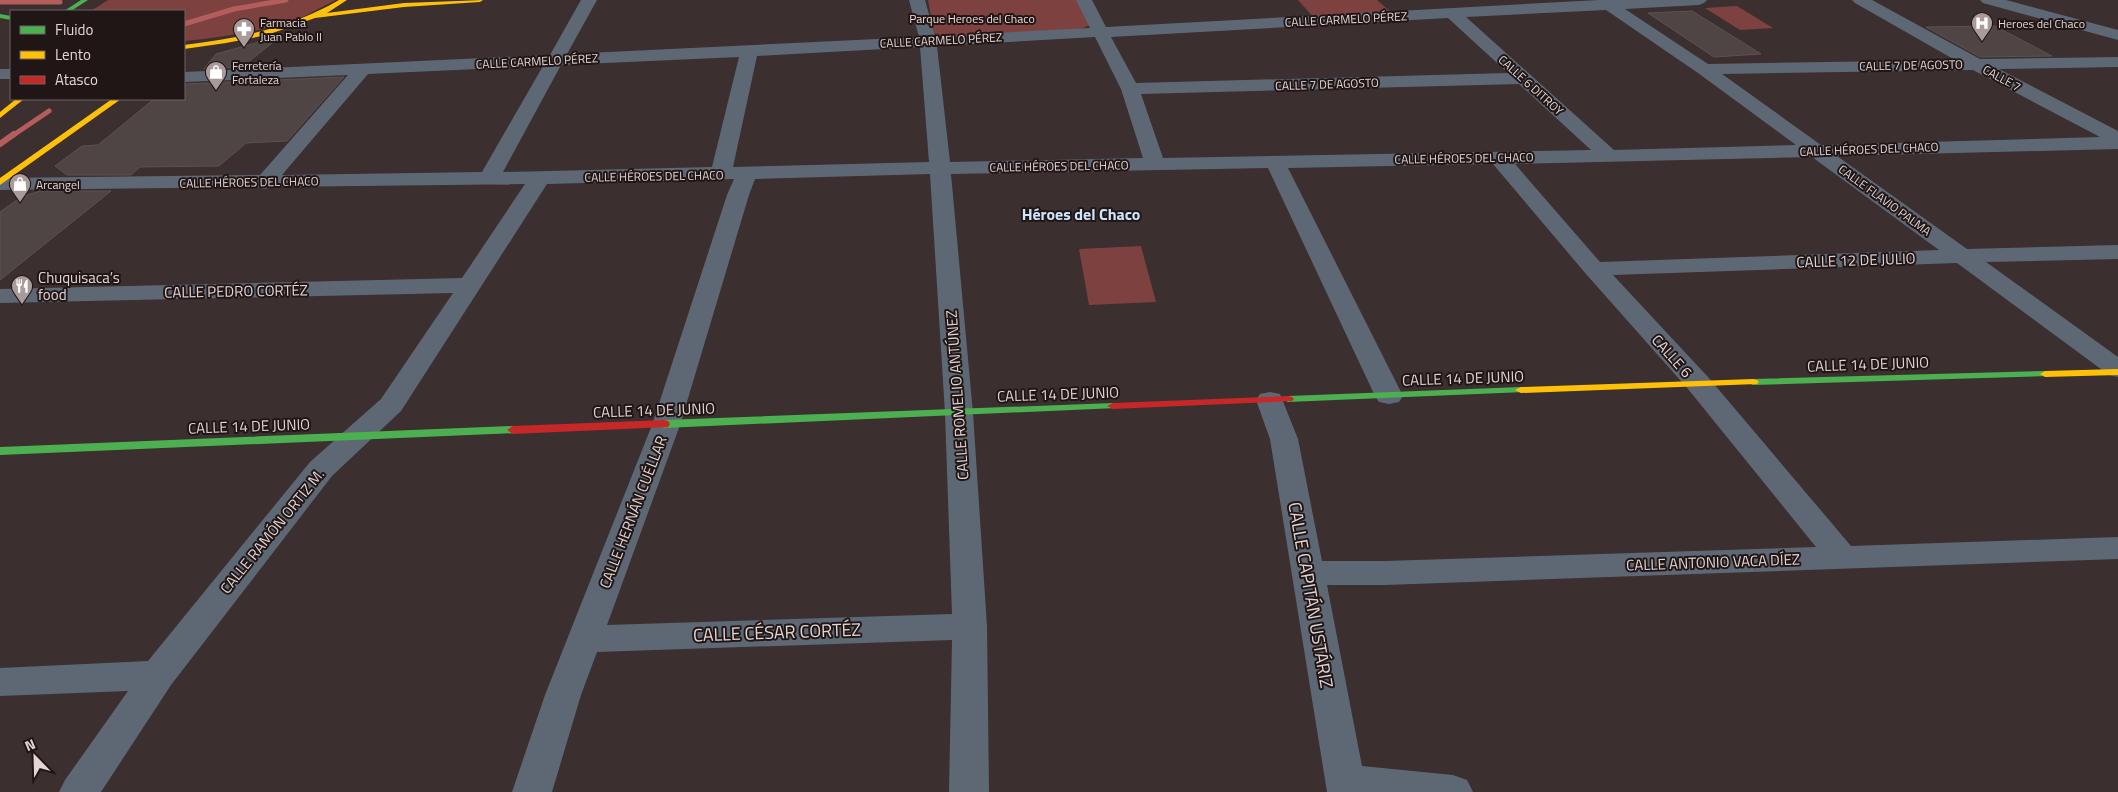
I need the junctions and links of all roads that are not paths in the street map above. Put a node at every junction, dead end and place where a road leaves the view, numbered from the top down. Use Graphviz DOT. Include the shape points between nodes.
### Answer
graph roads {
  1 [pos="85,0"];
  2 [pos="344,0"];
  3 [pos="480,0"];
  4 [pos="589,0"];
  5 [pos="917,0"];
  6 [pos="1084,0"];
  7 [pos="1699,0"];
  8 [pos="1860,0"];
  9 [pos="1988,0"];
  10 [pos="1605,3"];
  11 [pos="69,10"];
  12 [pos="1453,14"];
  13 [pos="315,16"];
  14 [pos="1100,31"];
  15 [pos="2118,35"];
  16 [pos="230,40"];
  17 [pos="928,41"];
  18 [pos="185,46"];
  19 [pos="749,51"];
  20 [pos="185,59"];
  21 [pos="554,60"];
  22 [pos="2118,62"];
  23 [pos="1974,63"];
  24 [pos="1704,69"];
  25 [pos="362,70"];
  26 [pos="185,77"];
  27 [pos="1524,78"];
  28 [pos="1130,89"];
  29 [pos="19,100"];
  30 [pos="117,100"];
  31 [pos="0,116"];
  32 [pos="2118,141"];
  33 [pos="1817,151"];
  34 [pos="1608,156"];
  35 [pos="1499,158"];
  36 [pos="1275,162"];
  37 [pos="1155,164"];
  38 [pos="940,168"];
  39 [pos="734,174"];
  40 [pos="489,178"];
  41 [pos="540,178"];
  42 [pos="0,183"];
  43 [pos="264,183"];
  44 [pos="2118,252"];
  45 [pos="1963,256"];
  46 [pos="1594,269"];
  47 [pos="471,285"];
  48 [pos="0,296"];
  49 [pos="2118,370"];
  50 [pos="1698,383"];
  51 [pos="1389,396"];
  52 [pos="1270,400"];
  53 [pos="959,413"];
  54 [pos="666,425"];
  55 [pos="357,437"];
  56 [pos="0,451"];
  57 [pos="2118,548"];
  58 [pos="1842,557"];
  59 [pos="1307,573"];
  60 [pos="970,626"];
  61 [pos="585,639"];
  62 [pos="158,675"];
  63 [pos="0,682"];
  64 [pos="1346,787"];
  65 [pos="78,792"];
  66 [pos="532,792"];
  67 [pos="969,792"];
  68 [pos="1453,792"];
  1 -- 11 [label="main road"];
  2 -- 13 [label="main road"];
  3 -- 13 [label="main road"];
  4 -- 21 [label="street"];
  5 -- 17 [label="street, CALLE ROMELIO ANTÚNEZ"];
  6 -- 14 [label="street"];
  7 -- 10 [label="street, CALLE CARMELO PÉREZ"];
  8 -- 23 [label="street, CALLE 7"];
  9 -- 15 [label="street"];
  10 -- 12 [label="street, CALLE CARMELO PÉREZ"];
  10 -- 24 [label="street, CALLE FLAVIO PALMA"];
  12 -- 14 [label="street, CALLE CARMELO PÉREZ"];
  12 -- 27 [label="street, CALLE 6 DITROY"];
  13 -- 16 [label="main road"];
  14 -- 17 [label="street, CALLE CARMELO PÉREZ"];
  14 -- 28 [label="street"];
  16 -- 18 [label="main road"];
  16 -- 20 [label="main road"];
  17 -- 19 [label="street, CALLE CARMELO PÉREZ"];
  17 -- 38 [label="street, CALLE ROMELIO ANTÚNEZ"];
  19 -- 21 [label="street, CALLE CARMELO PÉREZ"];
  19 -- 39 [label="street, CALLE HERNÁN CUÉLLAR"];
  21 -- 25 [label="street, CALLE CARMELO PÉREZ"];
  21 -- 40 [label="street"];
  22 -- 23 [label="street, CALLE 7 DE AGOSTO"];
  23 -- 24 [label="street, CALLE 7 DE AGOSTO"];
  23 -- 32 [label="street, CALLE 7"];
  24 -- 33 [label="street, CALLE FLAVIO PALMA"];
  25 -- 26 [label="street, CALLE CARMELO PÉREZ"];
  25 -- 43 [label="street"];
  27 -- 28 [label="street, CALLE 7 DE AGOSTO"];
  27 -- 34 [label="street, CALLE 6 DITROY"];
  28 -- 37 [label="street"];
  29 -- 31 [label="main road"];
  30 -- 42 [label="main road"];
  32 -- 33 [label="street, CALLE HÉROES DEL CHACO"];
  33 -- 34 [label="street, CALLE HÉROES DEL CHACO"];
  33 -- 45 [label="street, CALLE FLAVIO PALMA"];
  34 -- 35 [label="street, CALLE HÉROES DEL CHACO"];
  35 -- 36 [label="street, CALLE HÉROES DEL CHACO"];
  35 -- 46 [label="street, CALLE 6"];
  36 -- 37 [label="street, CALLE HÉROES DEL CHACO"];
  36 -- 51 [label="street"];
  37 -- 38 [label="street, CALLE HÉROES DEL CHACO"];
  38 -- 39 [label="street, CALLE HÉROES DEL CHACO"];
  38 -- 53 [label="street, CALLE ROMELIO ANTÚNEZ"];
  39 -- 41 [label="street, CALLE HÉROES DEL CHACO"];
  39 -- 54 [label="street, CALLE HERNÁN CUÉLLAR" via="738,195"];
  40 -- 41 [label="street, CALLE HÉROES DEL CHACO"];
  40 -- 43 [label="street, CALLE HÉROES DEL CHACO"];
  41 -- 47 [label="street, CALLE RAMÓN ORTIZ M."];
  42 -- 43 [label="street, CALLE HÉROES DEL CHACO"];
  44 -- 45 [label="street, CALLE 12 DE JULIO"];
  45 -- 46 [label="street, CALLE 12 DE JULIO"];
  45 -- 49 [label="street, CALLE FLAVIO PALMA"];
  46 -- 50 [label="street, CALLE 6"];
  47 -- 48 [label="street, CALLE PEDRO CORTÉZ"];
  47 -- 55 [label="street, CALLE RAMÓN ORTIZ M." via="391,405"];
  49 -- 50 [label="main road, CALLE 14 DE JUNIO"];
  50 -- 51 [label="main road, CALLE 14 DE JUNIO"];
  50 -- 58 [label="street, CALLE 6"];
  51 -- 52 [label="main road, CALLE 14 DE JUNIO"];
  52 -- 53 [label="main road, CALLE 14 DE JUNIO"];
  52 -- 59 [label="street, CALLE CAPITÁN USTÁRIZ" via="1284,439"];
  53 -- 54 [label="main road, CALLE 14 DE JUNIO"];
  53 -- 60 [label="street, CALLE ROMELIO ANTÚNEZ"];
  54 -- 55 [label="main road, CALLE 14 DE JUNIO"];
  54 -- 61 [label="street, CALLE HERNÁN CUÉLLAR"];
  55 -- 56 [label="main road, CALLE 14 DE JUNIO"];
  55 -- 62 [label="street, CALLE RAMÓN ORTIZ M." via="320,469"];
  57 -- 58 [label="street, CALLE ANTONIO VACA DÍEZ"];
  58 -- 59 [label="street, CALLE ANTONIO VACA DÍEZ" via="1395,573"];
  59 -- 64 [label="street, CALLE CAPITÁN USTÁRIZ"];
  60 -- 61 [label="street, CALLE CÉSAR CORTÉZ"];
  60 -- 67 [label="street, CALLE ROMELIO ANTÚNEZ"];
  61 -- 66 [label="street, CALLE HERNÁN CUÉLLAR"];
  62 -- 63 [label="street"];
  62 -- 65 [label="street, CALLE RAMÓN ORTIZ M."];
  64 -- 68 [label="street"];
}
